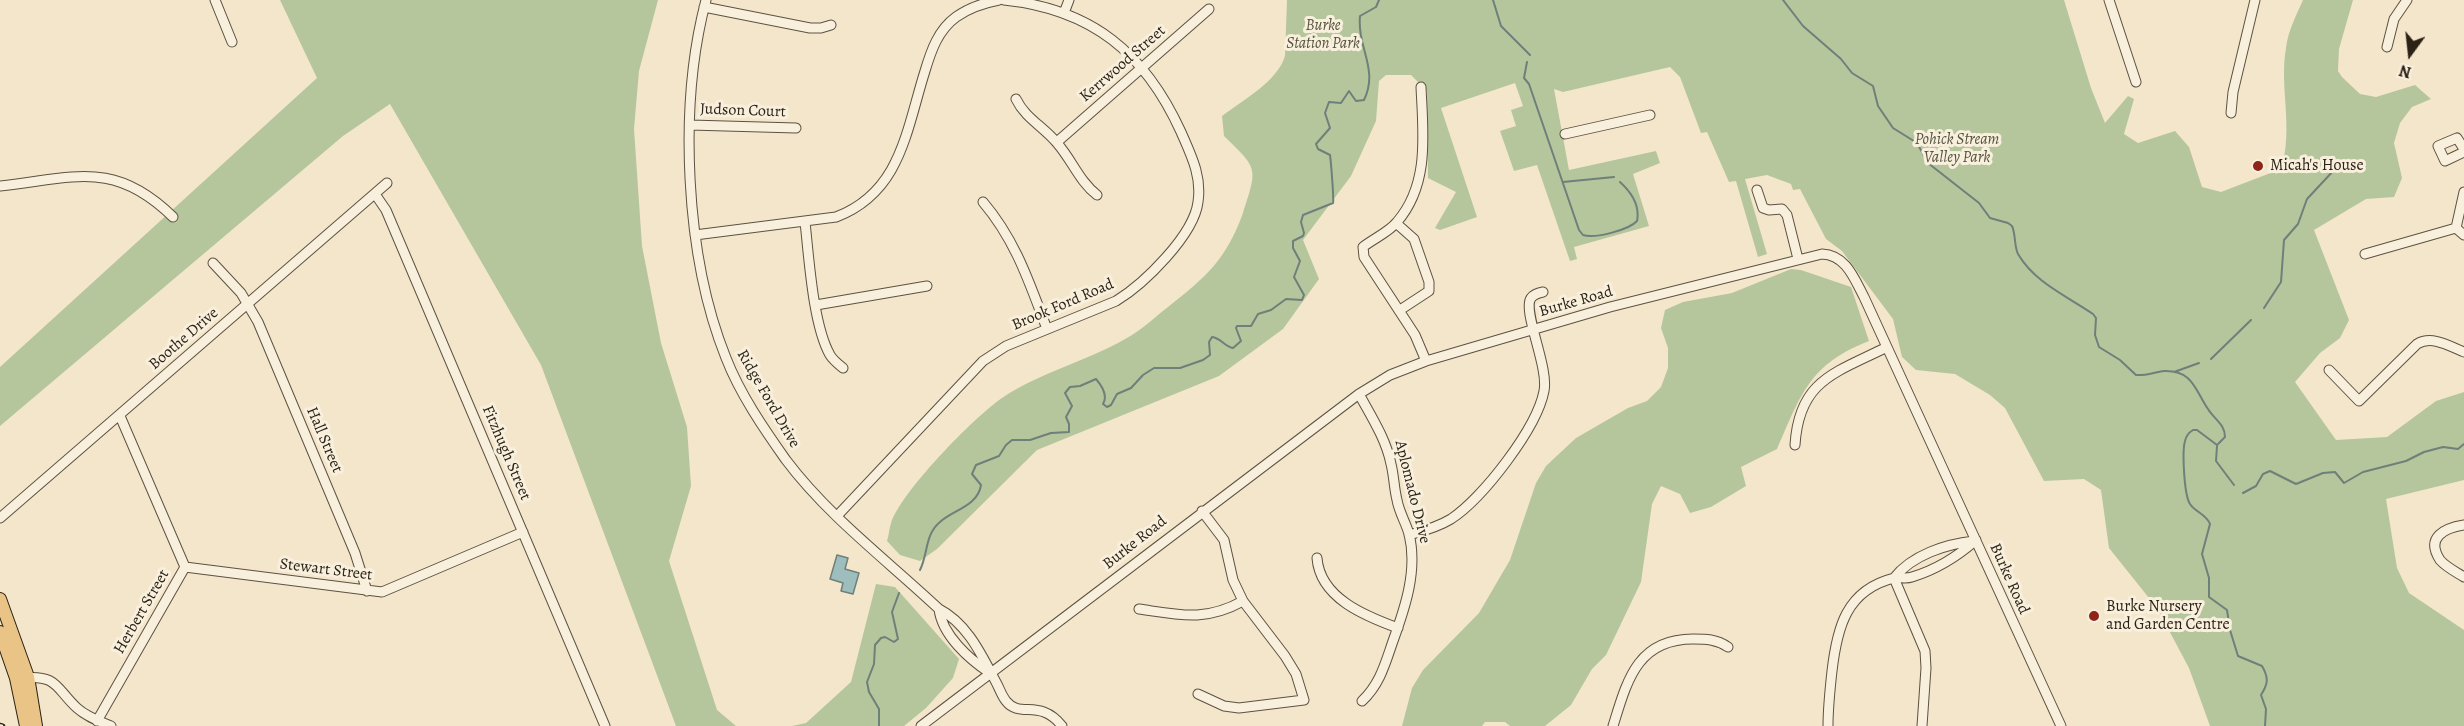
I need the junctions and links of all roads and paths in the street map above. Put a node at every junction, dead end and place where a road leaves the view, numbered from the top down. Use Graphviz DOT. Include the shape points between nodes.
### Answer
graph roads {
  1 [pos="215,0"];
  2 [pos="999,0"];
  3 [pos="1004,0"];
  4 [pos="1069,0"];
  5 [pos="2109,0"];
  6 [pos="2255,0"];
  7 [pos="2407,0"];
  8 [pos="705,3"];
  9 [pos="1209,9"];
  10 [pos="1064,13"];
  11 [pos="831,25"];
  12 [pos="232,42"];
  13 [pos="2387,47"];
  14 [pos="1142,68"];
  15 [pos="2136,82"];
  16 [pos="1421,87"];
  17 [pos="1016,99"];
  18 [pos="2231,113"];
  19 [pos="1650,115"];
  20 [pos="690,124"];
  21 [pos="796,128"];
  22 [pos="1565,134"];
  23 [pos="1057,142"];
  24 [pos="387,183"];
  25 [pos="0,186"];
  26 [pos="1757,190"];
  27 [pos="2464,192"];
  28 [pos="375,194"];
  29 [pos="1097,195"];
  30 [pos="983,202"];
  31 [pos="173,218"];
  32 [pos="805,222"];
  33 [pos="1396,223"];
  34 [pos="2456,228"];
  35 [pos="695,235"];
  36 [pos="2464,235"];
  37 [pos="2365,254"];
  38 [pos="1798,259"];
  39 [pos="213,263"];
  40 [pos="927,286"];
  41 [pos="1543,292"];
  42 [pos="247,303"];
  43 [pos="816,305"];
  44 [pos="1400,310"];
  45 [pos="1047,329"];
  46 [pos="1534,330"];
  47 [pos="1887,347"];
  48 [pos="2464,352"];
  49 [pos="1426,361"];
  50 [pos="843,368"];
  51 [pos="2329,370"];
  52 [pos="1359,394"];
  53 [pos="120,416"];
  54 [pos="1795,446"];
  55 [pos="1202,511"];
  56 [pos="837,516"];
  57 [pos="0,518"];
  58 [pos="2464,525"];
  59 [pos="523,532"];
  60 [pos="1409,535"];
  61 [pos="1976,540"];
  62 [pos="1317,558"];
  63 [pos="185,567"];
  64 [pos="2464,577"];
  65 [pos="1894,578"];
  66 [pos="367,591"];
  67 [pos="0,598"];
  68 [pos="1243,601"];
  69 [pos="1139,609"];
  70 [pos="1398,628"];
  71 [pos="0,632"];
  72 [pos="1728,647"];
  73 [pos="990,673"];
  74 [pos="22,678"];
  75 [pos="1198,694"];
  76 [pos="1362,701"];
  77 [pos="28,709"];
  78 [pos="98,721"];
  79 [pos="26,726"];
  80 [pos="36,726"];
  81 [pos="111,726"];
  82 [pos="605,726"];
  83 [pos="921,726"];
  84 [pos="1062,726"];
  85 [pos="1613,726"];
  86 [pos="1828,726"];
  87 [pos="1922,726"];
  88 [pos="2061,726"];
  1 -- 12 [label="street"];
  2 -- 32 [label="street" via="977,4 955,17 942,31 932,49 898,159 885,183 871,199 852,211"];
  3 -- 10 [label="street, Brook Ford Road"];
  4 -- 10 [label="street"];
  5 -- 15 [label="street"];
  6 -- 18 [label="street"];
  7 -- 13 [label="street" via="2394,19"];
  8 -- 11 [label="street" via="810,28"];
  8 -- 20 [label="street, Ridge Ford Drive" via="694,67"];
  9 -- 14 [label="street, Kerrwood Street"];
  10 -- 14 [label="street, Brook Ford Road" via="1108,37"];
  14 -- 23 [label="street, Kerrwood Street"];
  14 -- 45 [label="street, Brook Ford Road" via="1168,104 1194,160 1199,188 1195,216 1182,238 1132,291"];
  16 -- 33 [label="street" via="1420,178"];
  17 -- 23 [label="street" via="1022,111"];
  19 -- 22 [label="street"];
  20 -- 21 [label="street, Judson Court"];
  20 -- 35 [label="street, Ridge Ford Drive"];
  23 -- 29 [label="street" via="1084,185"];
  24 -- 28 [label="street, Boothe Drive"];
  25 -- 31 [label="street" via="78,177 106,178 146,193"];
  26 -- 38 [label="street" via="1763,208 1782,209 1787,215"];
  27 -- 34 [label="street"];
  28 -- 42 [label="street, Boothe Drive"];
  28 -- 59 [label="street, Fitzhugh Street" via="386,210"];
  30 -- 45 [label="street" via="1011,240"];
  32 -- 35 [label="street"];
  32 -- 43 [label="street"];
  33 -- 44 [label="street" via="1414,239 1429,282 1429,291"];
  33 -- 44 [label="street" via="1364,248 1364,258"];
  34 -- 36 [label="street"];
  34 -- 37 [label="street"];
  35 -- 56 [label="street, Ridge Ford Drive" via="705,290 727,359 787,462"];
  38 -- 46 [label="street, Burke Road"];
  38 -- 47 [label="street, Burke Road" via="1827,254 1843,262"];
  39 -- 42 [label="street, Hall Street"];
  40 -- 43 [label="street"];
  41 -- 46 [label="street" via="1530,300"];
  42 -- 53 [label="street, Boothe Drive"];
  42 -- 66 [label="street, Hall Street" via="355,553"];
  43 -- 50 [label="street" via="829,353"];
  44 -- 49 [label="street"];
  45 -- 56 [label="street, Brook Ford Road" via="1006,346 983,361"];
  46 -- 49 [label="street, Burke Road"];
  46 -- 60 [label="street" via="1545,368 1545,387 1533,420 1508,459 1463,510 1438,526"];
  47 -- 54 [label="street" via="1834,373 1813,389 1799,415"];
  47 -- 61 [label="street, Burke Road"];
  48 -- 51 [label="street" via="2425,340 2360,401"];
  49 -- 52 [label="street, Burke Road" via="1390,375"];
  52 -- 55 [label="street, Burke Road"];
  52 -- 60 [label="street, Aplomado Drive" via="1385,442 1397,502"];
  53 -- 57 [label="street, Boothe Drive"];
  53 -- 63 [label="street, Herbert Street"];
  55 -- 68 [label="street" via="1224,540 1233,580"];
  55 -- 73 [label="street, Burke Road"];
  56 -- 73 [label="street, Ridge Ford Drive" via="939,609 953,616 982,653"];
  58 -- 64 [label="street" via="2443,530 2436,543 2440,559"];
  59 -- 66 [label="street, Stewart Street" via="392,589"];
  59 -- 82 [label="street, Fitzhugh Street"];
  60 -- 70 [label="street, Aplomado Drive" via="1411,575"];
  61 -- 65 [label="street" via="1959,555 1911,578"];
  61 -- 65 [label="street" via="1952,543 1904,565"];
  61 -- 88 [label="street, Burke Road"];
  62 -- 70 [label="street" via="1323,578 1341,599 1369,617"];
  63 -- 66 [label="street, Stewart Street"];
  63 -- 78 [label="street, Herbert Street"];
  65 -- 86 [label="street" via="1856,599 1844,615 1836,636"];
  65 -- 87 [label="street" via="1925,651"];
  67 -- 74 [label="main road"];
  68 -- 69 [label="street" via="1200,616"];
  68 -- 75 [label="street" via="1285,656 1304,700 1239,708"];
  70 -- 76 [label="street, Aplomado Drive" via="1380,678"];
  71 -- 74 [label="main road"];
  72 -- 85 [label="street" via="1710,639 1677,639 1659,646 1642,658 1632,672"];
  73 -- 83 [label="street, Burke Road"];
  73 -- 84 [label="street, Ridge Ford Drive" via="1010,705 1046,711"];
  74 -- 77 [label="main road"];
  74 -- 78 [label="street" via="54,682 78,708"];
  77 -- 79 [label="main road"];
  77 -- 80 [label="main road"];
  78 -- 81 [label="street"];
}
